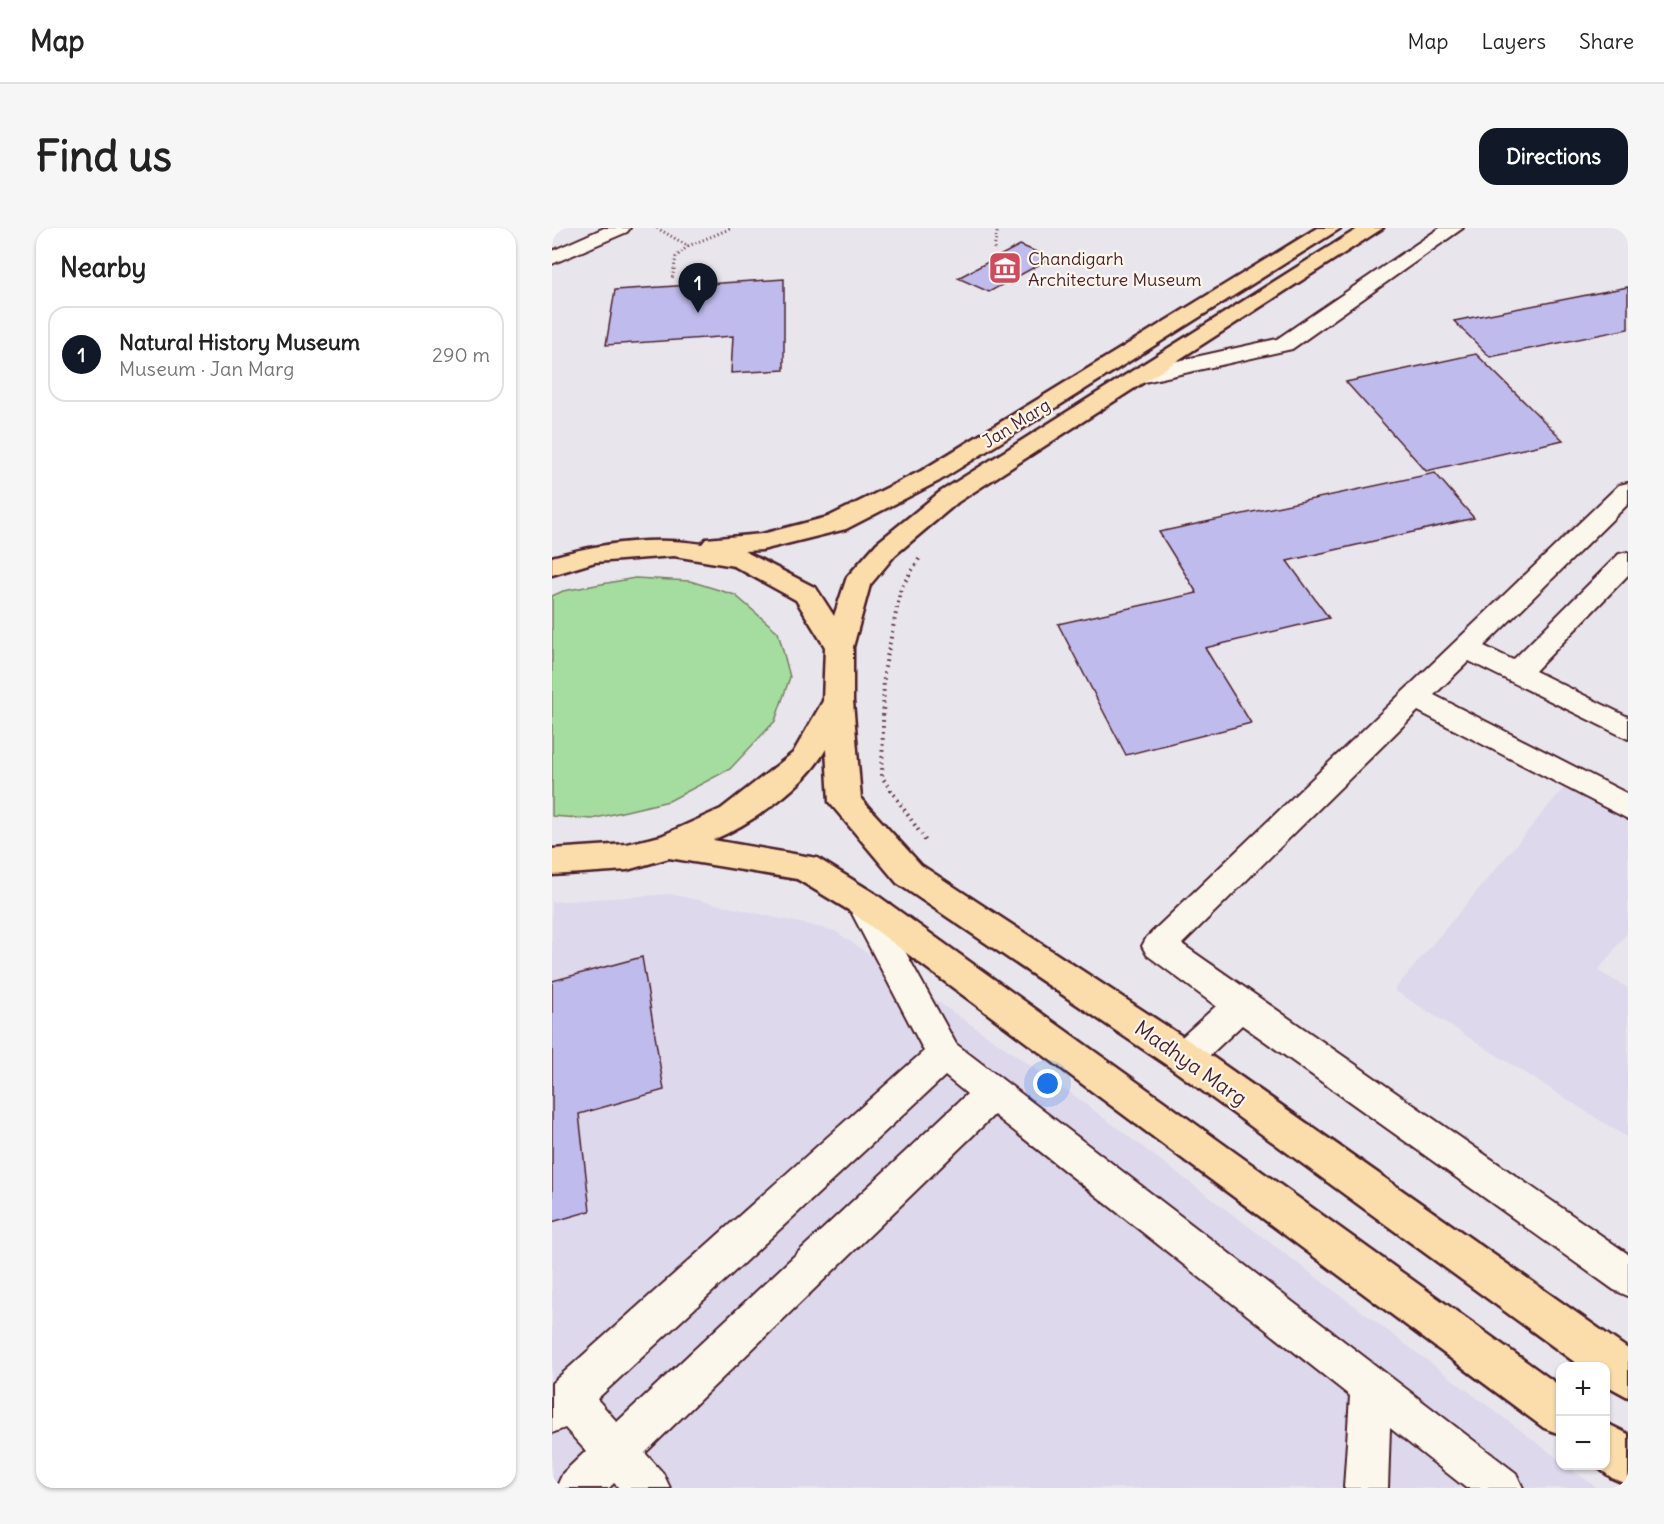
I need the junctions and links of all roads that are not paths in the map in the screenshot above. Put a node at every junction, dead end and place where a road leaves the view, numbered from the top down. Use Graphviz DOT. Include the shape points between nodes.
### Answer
graph roads {
  1 [pos="620,228"];
  2 [pos="1331,228"];
  3 [pos="1373,228"];
  4 [pos="1453,228"];
  5 [pos="552,258"];
  6 [pos="1140,376"];
  7 [pos="1628,490"];
  8 [pos="674,548"];
  9 [pos="552,549"];
  10 [pos="594,554"];
  11 [pos="1628,560"];
  12 [pos="552,566"];
  13 [pos="839,647"];
  14 [pos="1464,647"];
  15 [pos="1516,673"];
  16 [pos="1413,696"];
  17 [pos="838,701"];
  18 [pos="1628,729"];
  19 [pos="1628,808"];
  20 [pos="669,846"];
  21 [pos="552,862"];
  22 [pos="862,902"];
  23 [pos="1240,1005"];
  24 [pos="944,1055"];
  25 [pos="1184,1057"];
  26 [pos="992,1093"];
  27 [pos="1628,1277"];
  28 [pos="1628,1375"];
  29 [pos="1371,1387"];
  30 [pos="560,1405"];
  31 [pos="1556,1409"];
  32 [pos="1610,1449"];
  33 [pos="616,1452"];
  34 [pos="1628,1462"];
  35 [pos="578,1488"];
  36 [pos="648,1488"];
  37 [pos="1366,1488"];
  38 [pos="1501,1488"];
  1 -- 5 [label="street"];
  2 -- 8 [label="main road, Jan Marg" via="930,476 837,523 762,542"];
  3 -- 6 [label="main road, Jan Marg"];
  4 -- 6 [label="street" via="1284,344"];
  6 -- 13 [label="main road, Jan Marg" via="949,496 886,549 857,583"];
  7 -- 14 [label="street"];
  8 -- 10 [label="main road"];
  8 -- 13 [label="main road" via="741,559 806,594"];
  9 -- 10 [label="main road"];
  10 -- 12 [label="main road"];
  11 -- 15 [label="street"];
  13 -- 17 [label="main road, Jan Marg"];
  14 -- 15 [label="street"];
  14 -- 16 [label="street"];
  15 -- 18 [label="street"];
  16 -- 19 [label="street"];
  16 -- 23 [label="street" via="1158,945"];
  17 -- 20 [label="main road" via="804,761 732,818"];
  17 -- 25 [label="main road, Madhya Marg" via="845,802 909,874"];
  20 -- 21 [label="main road" via="627,857"];
  20 -- 22 [label="main road" via="805,867"];
  22 -- 24 [label="street"];
  22 -- 31 [label="main road"];
  23 -- 25 [label="street"];
  23 -- 27 [label="street"];
  24 -- 26 [label="street"];
  24 -- 30 [label="street"];
  25 -- 28 [label="main road, Madhya Marg"];
  26 -- 29 [label="street"];
  26 -- 33 [label="street"];
  29 -- 37 [label="street"];
  29 -- 38 [label="street"];
  30 -- 33 [label="street"];
  32 -- 34 [label="main road"];
  33 -- 35 [label="street"];
  33 -- 36 [label="street"];
}
